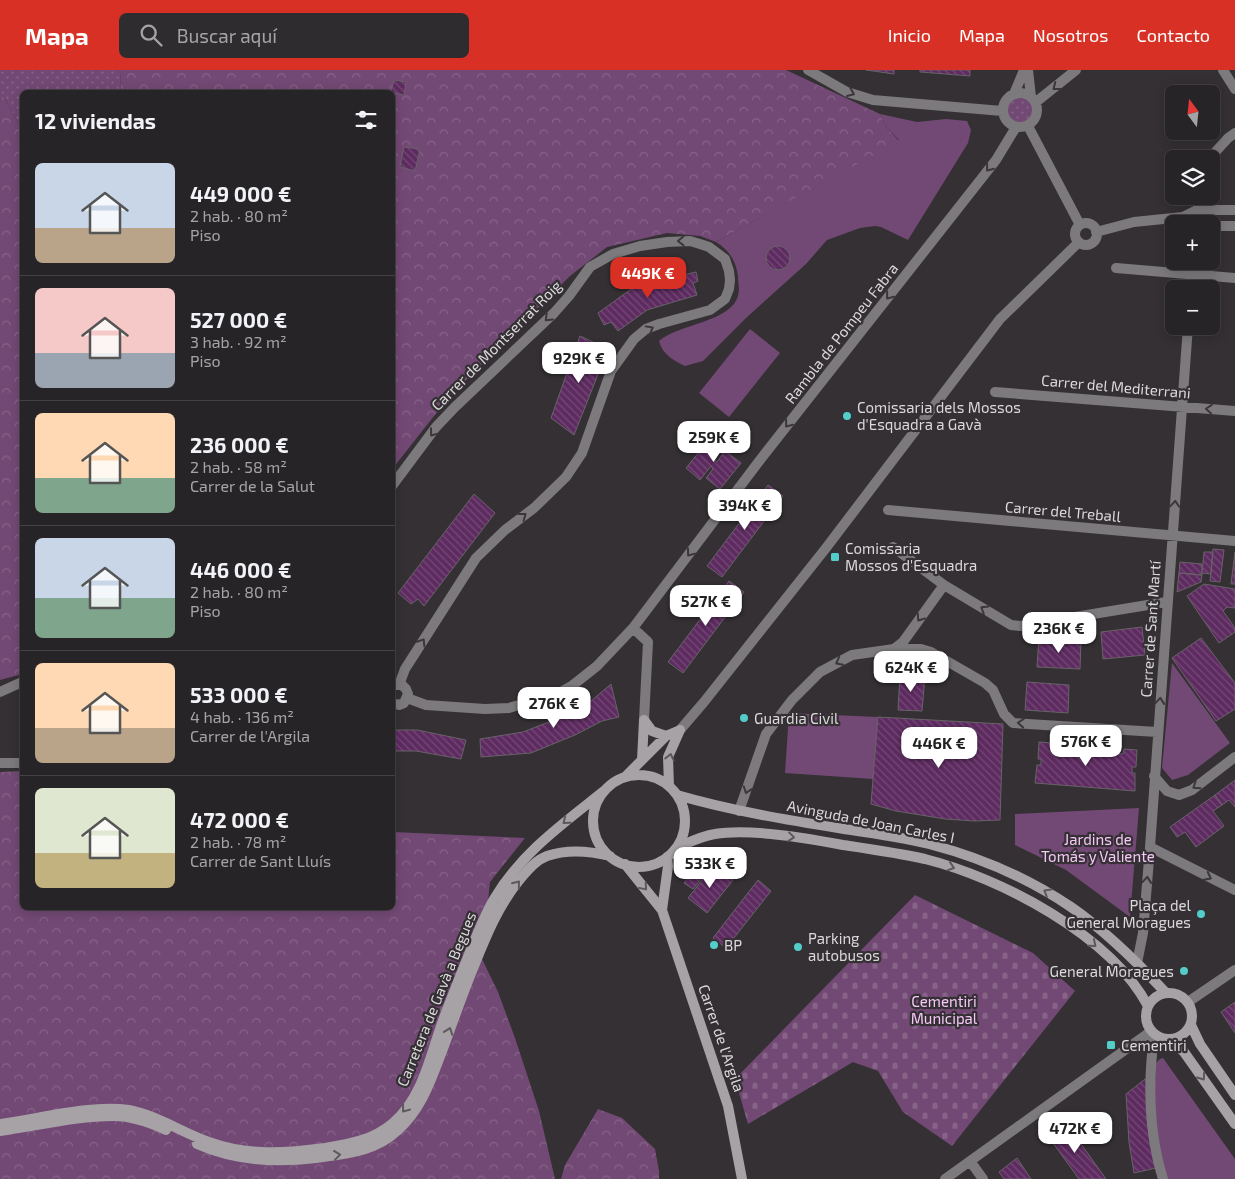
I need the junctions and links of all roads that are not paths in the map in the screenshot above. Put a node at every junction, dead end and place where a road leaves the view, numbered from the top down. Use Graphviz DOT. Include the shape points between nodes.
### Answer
graph roads {
  1 [pos="808,70"];
  2 [pos="1024,70"];
  3 [pos="1028,70"];
  4 [pos="1076,70"];
  5 [pos="1223,70"];
  6 [pos="1235,89"];
  7 [pos="1014,94"];
  8 [pos="1034,99"];
  9 [pos="1002,111"];
  10 [pos="1028,126"];
  11 [pos="1016,128"];
  12 [pos="1235,133"];
  13 [pos="1217,150"];
  14 [pos="1197,205"];
  15 [pos="1197,210"];
  16 [pos="1235,210"];
  17 [pos="1187,215"];
  18 [pos="1196,215"];
  19 [pos="1165,219"];
  20 [pos="1080,224"];
  21 [pos="1220,226"];
  22 [pos="1235,226"];
  23 [pos="1096,232"];
  24 [pos="1079,242"];
  25 [pos="1116,268"];
  26 [pos="1191,270"];
  27 [pos="1191,274"];
  28 [pos="1235,278"];
  29 [pos="1191,280"];
  30 [pos="1187,335"];
  31 [pos="995,392"];
  32 [pos="1182,406"];
  33 [pos="1235,411"];
  34 [pos="395,482"];
  35 [pos="888,510"];
  36 [pos="1172,535"];
  37 [pos="1234,539"];
  38 [pos="893,547"];
  39 [pos="944,585"];
  40 [pos="1166,602"];
  41 [pos="633,628"];
  42 [pos="894,649"];
  43 [pos="20,683"];
  44 [pos="396,685"];
  45 [pos="0,692"];
  46 [pos="407,698"];
  47 [pos="395,703"];
  48 [pos="644,720"];
  49 [pos="680,730"];
  50 [pos="1157,732"];
  51 [pos="666,736"];
  52 [pos="1235,757"];
  53 [pos="642,760"];
  54 [pos="0,763"];
  55 [pos="20,763"];
  56 [pos="1154,776"];
  57 [pos="625,777"];
  58 [pos="668,786"];
  59 [pos="604,791"];
  60 [pos="677,795"];
  61 [pos="739,811"];
  62 [pos="1150,847"];
  63 [pos="676,848"];
  64 [pos="610,856"];
  65 [pos="667,857"];
  66 [pos="625,864"];
  67 [pos="1235,890"];
  68 [pos="662,910"];
  69 [pos="1137,963"];
  70 [pos="1235,970"];
  71 [pos="1166,993"];
  72 [pos="1188,1002"];
  73 [pos="1148,1006"];
  74 [pos="1191,1024"];
  75 [pos="1152,1034"];
  76 [pos="1171,1040"];
  77 [pos="1235,1095"];
  78 [pos="0,1124"];
  79 [pos="1235,1124"];
  80 [pos="0,1131"];
  81 [pos="970,1161"];
  82 [pos="742,1179"];
  83 [pos="944,1179"];
  84 [pos="983,1179"];
  85 [pos="1163,1179"];
  1 -- 9 [label="street, one-way" via="847,92 873,100"];
  2 -- 7 [label="street"];
  3 -- 8 [label="street"];
  4 -- 8 [label="street, one-way"];
  5 -- 6 [label="street"];
  7 -- 8 [label="street" via="1021,93"];
  7 -- 9 [label="street" via="1007,98"];
  8 -- 10 [label="street" via="1038,114"];
  9 -- 11 [label="street" via="1007,122"];
  10 -- 11 [label="street"];
  10 -- 20 [label="street"];
  11 -- 41 [label="street, Rambla de Pompeu Fabra, one-way" via="996,160 760,460"];
  12 -- 13 [label="street"];
  14 -- 15 [label="street"];
  15 -- 16 [label="street"];
  15 -- 17 [label="street"];
  15 -- 18 [label="street"];
  19 -- 23 [label="street" via="1134,222"];
  20 -- 23 [label="street" via="1090,224"];
  20 -- 24 [label="street" via="1075,232"];
  21 -- 22 [label="street"];
  23 -- 24 [label="street" via="1091,244"];
  24 -- 49 [label="street" via="1000,319 831,541"];
  25 -- 27 [label="street"];
  26 -- 27 [label="street"];
  27 -- 28 [label="street"];
  27 -- 29 [label="street"];
  30 -- 32 [label="street, Carrer de Sant Martí"];
  31 -- 32 [label="street, Carrer del Mediterrani"];
  33 -- 32 [label="street, Carrer del Mediterrani, one-way"];
  36 -- 32 [label="street, Carrer de Sant Martí, one-way"];
  44 -- 34 [label="street, Carrer de Montserrat Roig, one-way" via="476,558 566,477 582,453 611,371 634,339 659,324 710,310 725,299 730,280 725,259 709,247 690,241 668,242 619,252 590,267 557,309 455,407"];
  35 -- 36 [label="street, Carrer del Treball"];
  36 -- 37 [label="street, Carrer del Treball"];
  36 -- 40 [label="street, Carrer de Sant Martí"];
  38 -- 39 [label="street"];
  40 -- 39 [label="street, one-way" via="1020,626 1011,625"];
  39 -- 42 [label="street, one-way" via="903,642"];
  50 -- 40 [label="street, Carrer de Sant Martí, one-way"];
  41 -- 46 [label="street, Rambla de Pompeu Fabra" via="597,666 573,685 544,699 509,708 485,709 426,705"];
  41 -- 48 [label="street" via="648,642"];
  50 -- 42 [label="street, one-way" via="1012,723 993,690 985,683 931,652 914,648"];
  42 -- 61 [label="street, one-way" via="852,655 820,672 792,700 766,734"];
  43 -- 45 [label="street"];
  44 -- 46 [label="street" via="406,689"];
  46 -- 47 [label="street" via="402,704"];
  48 -- 51 [label="main road" via="652,731"];
  48 -- 53 [label="main road"];
  49 -- 51 [label="main road"];
  58 -- 49 [label="main road, one-way" via="668,758"];
  50 -- 56 [label="street, Carrer de Sant Martí"];
  51 -- 53 [label="main road"];
  52 -- 56 [label="street, one-way" via="1192,790 1178,795 1167,791"];
  53 -- 57 [label="main road"];
  54 -- 55 [label="street"];
  56 -- 62 [label="street, Carrer de Sant Martí"];
  57 -- 58 [label="main road" via="648,776"];
  57 -- 59 [label="main road"];
  58 -- 60 [label="main road"];
  59 -- 64 [label="main road" via="596,806 593,822 599,844"];
  59 -- 78 [label="main road, Carretera de Gavà a Begues, one-way" via="545,838 507,879 482,922 420,1086 394,1122 372,1137 350,1144 300,1151 226,1148 160,1120 129,1110 109,1109"];
  60 -- 61 [label="main road, Avinguda de Joan Carles I"];
  60 -- 63 [label="main road" via="685,822"];
  69 -- 61 [label="main road, Avinguda de Joan Carles I, one-way" via="1071,907 1033,884 982,861 928,844"];
  62 -- 67 [label="street, one-way"];
  69 -- 62 [label="street, Carrer de Sant Martí, one-way" via="1143,933"];
  63 -- 65 [label="main road"];
  63 -- 73 [label="main road, Avinguda de Joan Carles I, one-way" via="714,834 755,833 829,842 951,867 999,885 1062,921 1104,953 1129,978"];
  64 -- 66 [label="main road"];
  80 -- 64 [label="main road, Carretera de Gavà a Begues, one-way" via="116,1116 160,1128 210,1150 241,1158 298,1160 351,1154 373,1147 396,1133 411,1118 426,1093 480,950 514,886 545,857 573,852"];
  65 -- 66 [label="main road" via="647,866"];
  65 -- 68 [label="main road, Carrer de l'Argila"];
  66 -- 68 [label="main road, Carrer de l'Argila, one-way"];
  68 -- 82 [label="main road, Carrer de l'Argila" via="728,1106"];
  69 -- 71 [label="main road, Avinguda de Joan Carles I"];
  70 -- 72 [label="street"];
  71 -- 72 [label="main road" via="1180,995"];
  71 -- 73 [label="main road" via="1153,999"];
  72 -- 74 [label="main road" via="1192,1011"];
  73 -- 75 [label="main road" via="1145,1016"];
  74 -- 76 [label="main road" via="1184,1034"];
  74 -- 77 [label="main road" via="1200,1044"];
  75 -- 76 [label="main road"];
  75 -- 81 [label="street"];
  75 -- 85 [label="street" via="1151,1100"];
  76 -- 79 [label="main road, one-way" via="1184,1052"];
  81 -- 83 [label="street"];
  81 -- 84 [label="street"];
}
